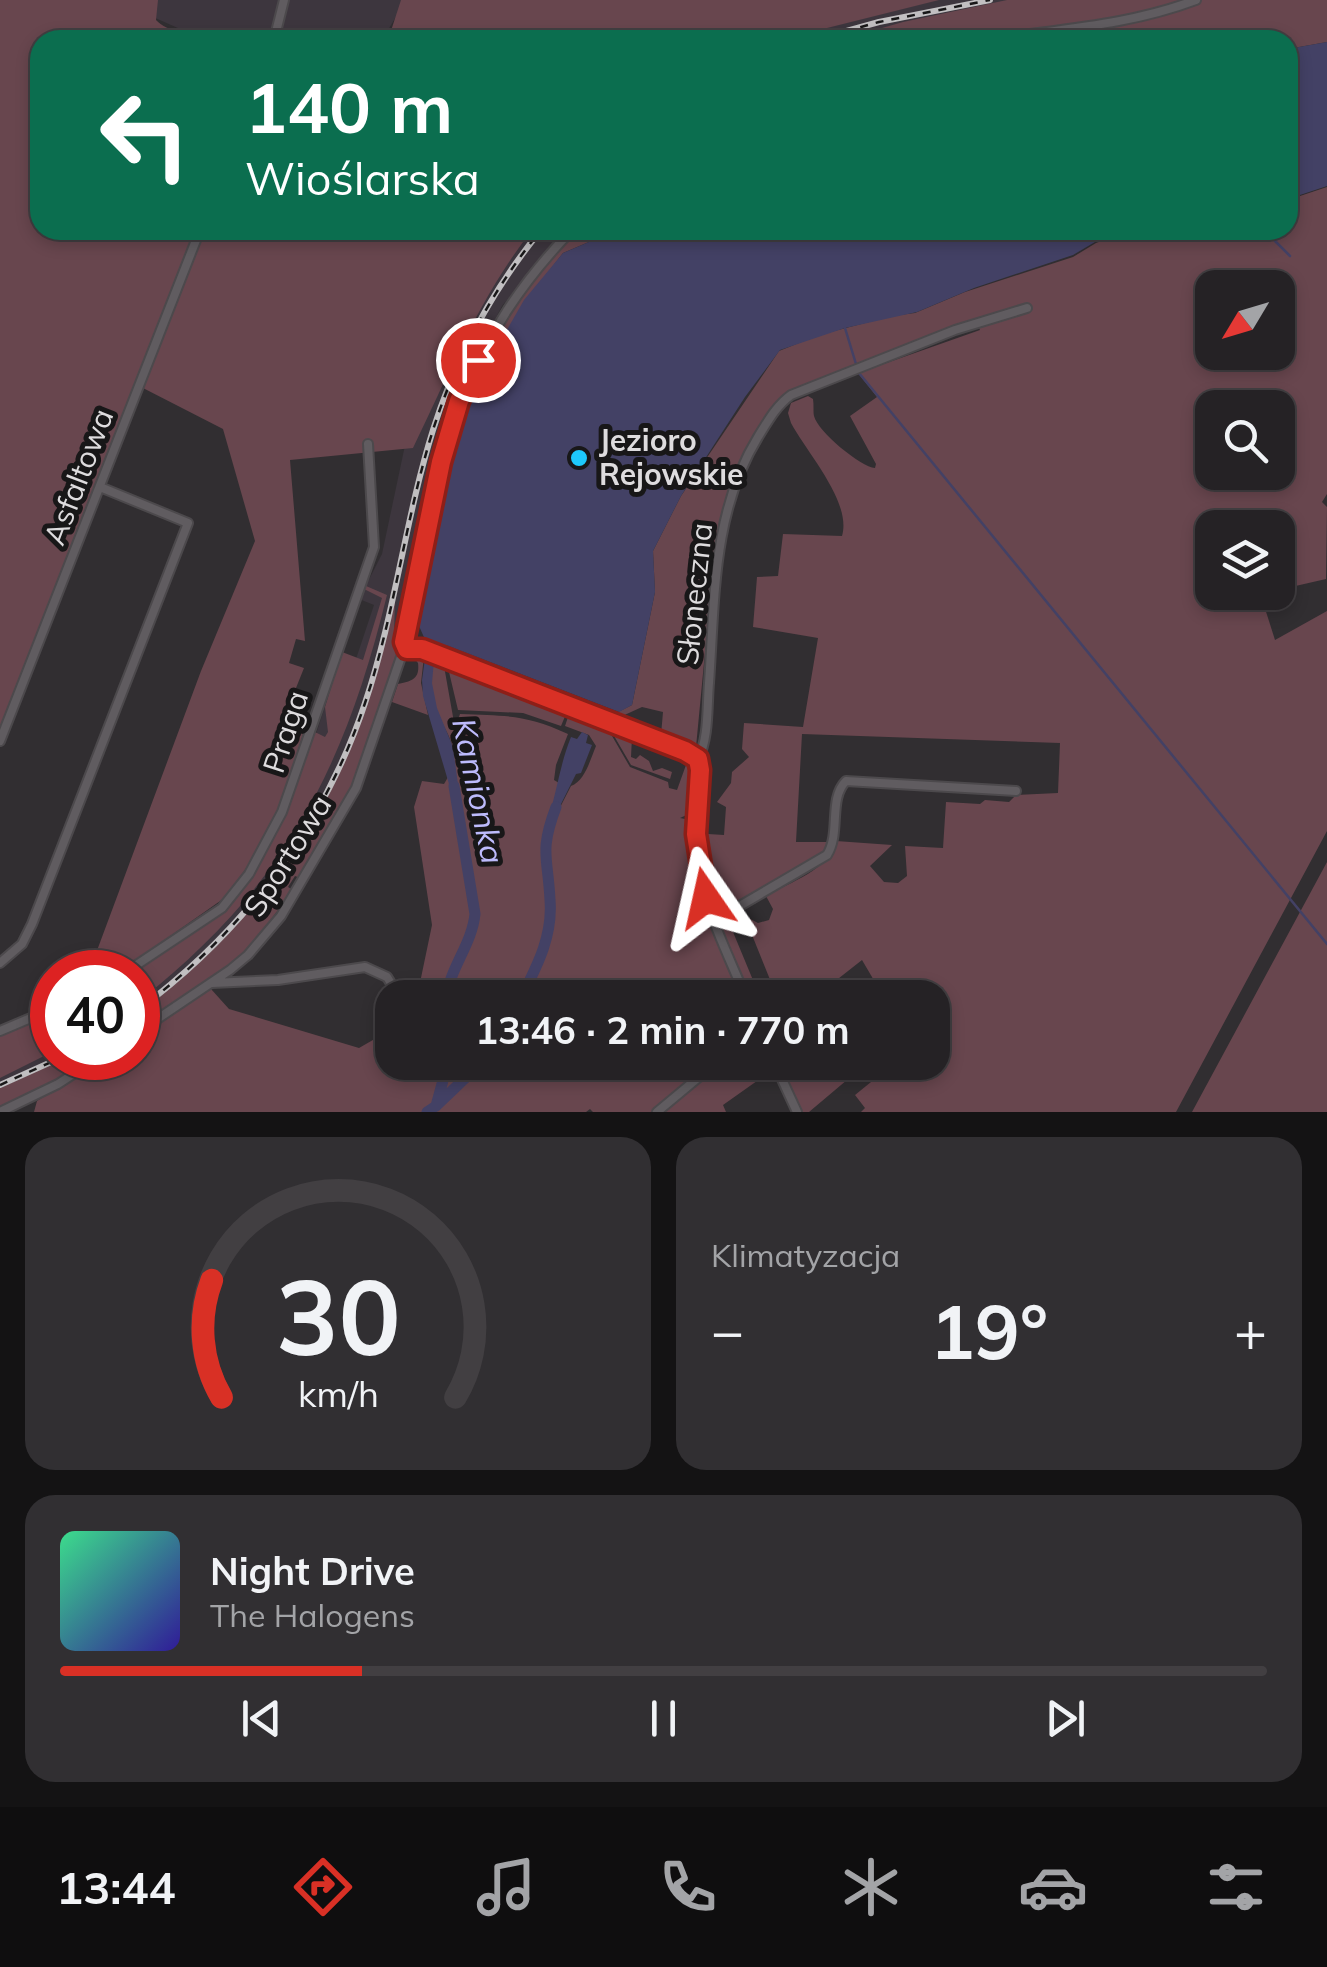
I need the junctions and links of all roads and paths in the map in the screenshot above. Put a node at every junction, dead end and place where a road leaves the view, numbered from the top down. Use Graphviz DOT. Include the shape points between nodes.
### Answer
graph roads {
  1 [pos="284,0"];
  2 [pos="1196,0"];
  3 [pos="276,30"];
  4 [pos="1064,30"];
  5 [pos="196,240"];
  6 [pos="564,240"];
  7 [pos="1027,308"];
  8 [pos="368,444"];
  9 [pos="100,487"];
  10 [pos="406,649"];
  11 [pos="0,741"];
  12 [pos="698,759"];
  13 [pos="1016,791"];
  14 [pos="714,921"];
  15 [pos="159,950"];
  16 [pos="0,963"];
  17 [pos="388,980"];
  18 [pos="739,980"];
  19 [pos="212,983"];
  20 [pos="160,1017"];
  21 [pos="30,1018"];
  22 [pos="0,1031"];
  23 [pos="62,1080"];
  24 [pos="696,1080"];
  25 [pos="782,1080"];
  26 [pos="0,1112"];
  27 [pos="658,1112"];
  28 [pos="797,1112"];
  1 -- 3 [label="street"];
  2 -- 4 [label="street" via="1125,22"];
  5 -- 9 [label="street, Asfaltowa"];
  6 -- 10 [label="street, Sportowa" via="508,308 459,401 406,620"];
  7 -- 12 [label="street, Słoneczna" via="816,383 773,413 726,508"];
  8 -- 15 [label="street, Praga" via="374,547 282,812 222,908"];
  9 -- 11 [label="street, Asfaltowa"];
  9 -- 16 [label="street" via="188,523 32,924"];
  10 -- 12 [label="street" via="420,648"];
  10 -- 19 [label="street, Sportowa" via="338,822 266,936"];
  12 -- 14 [label="street, Słoneczna" via="696,851"];
  13 -- 14 [label="street" via="846,781 827,855"];
  14 -- 18 [label="street, Słoneczna"];
  17 -- 19 [label="street" via="370,967"];
  19 -- 20 [label="street, Sportowa"];
  21 -- 22 [label="street"];
  23 -- 26 [label="street"];
  24 -- 27 [label="street"];
  25 -- 28 [label="street"];
}
